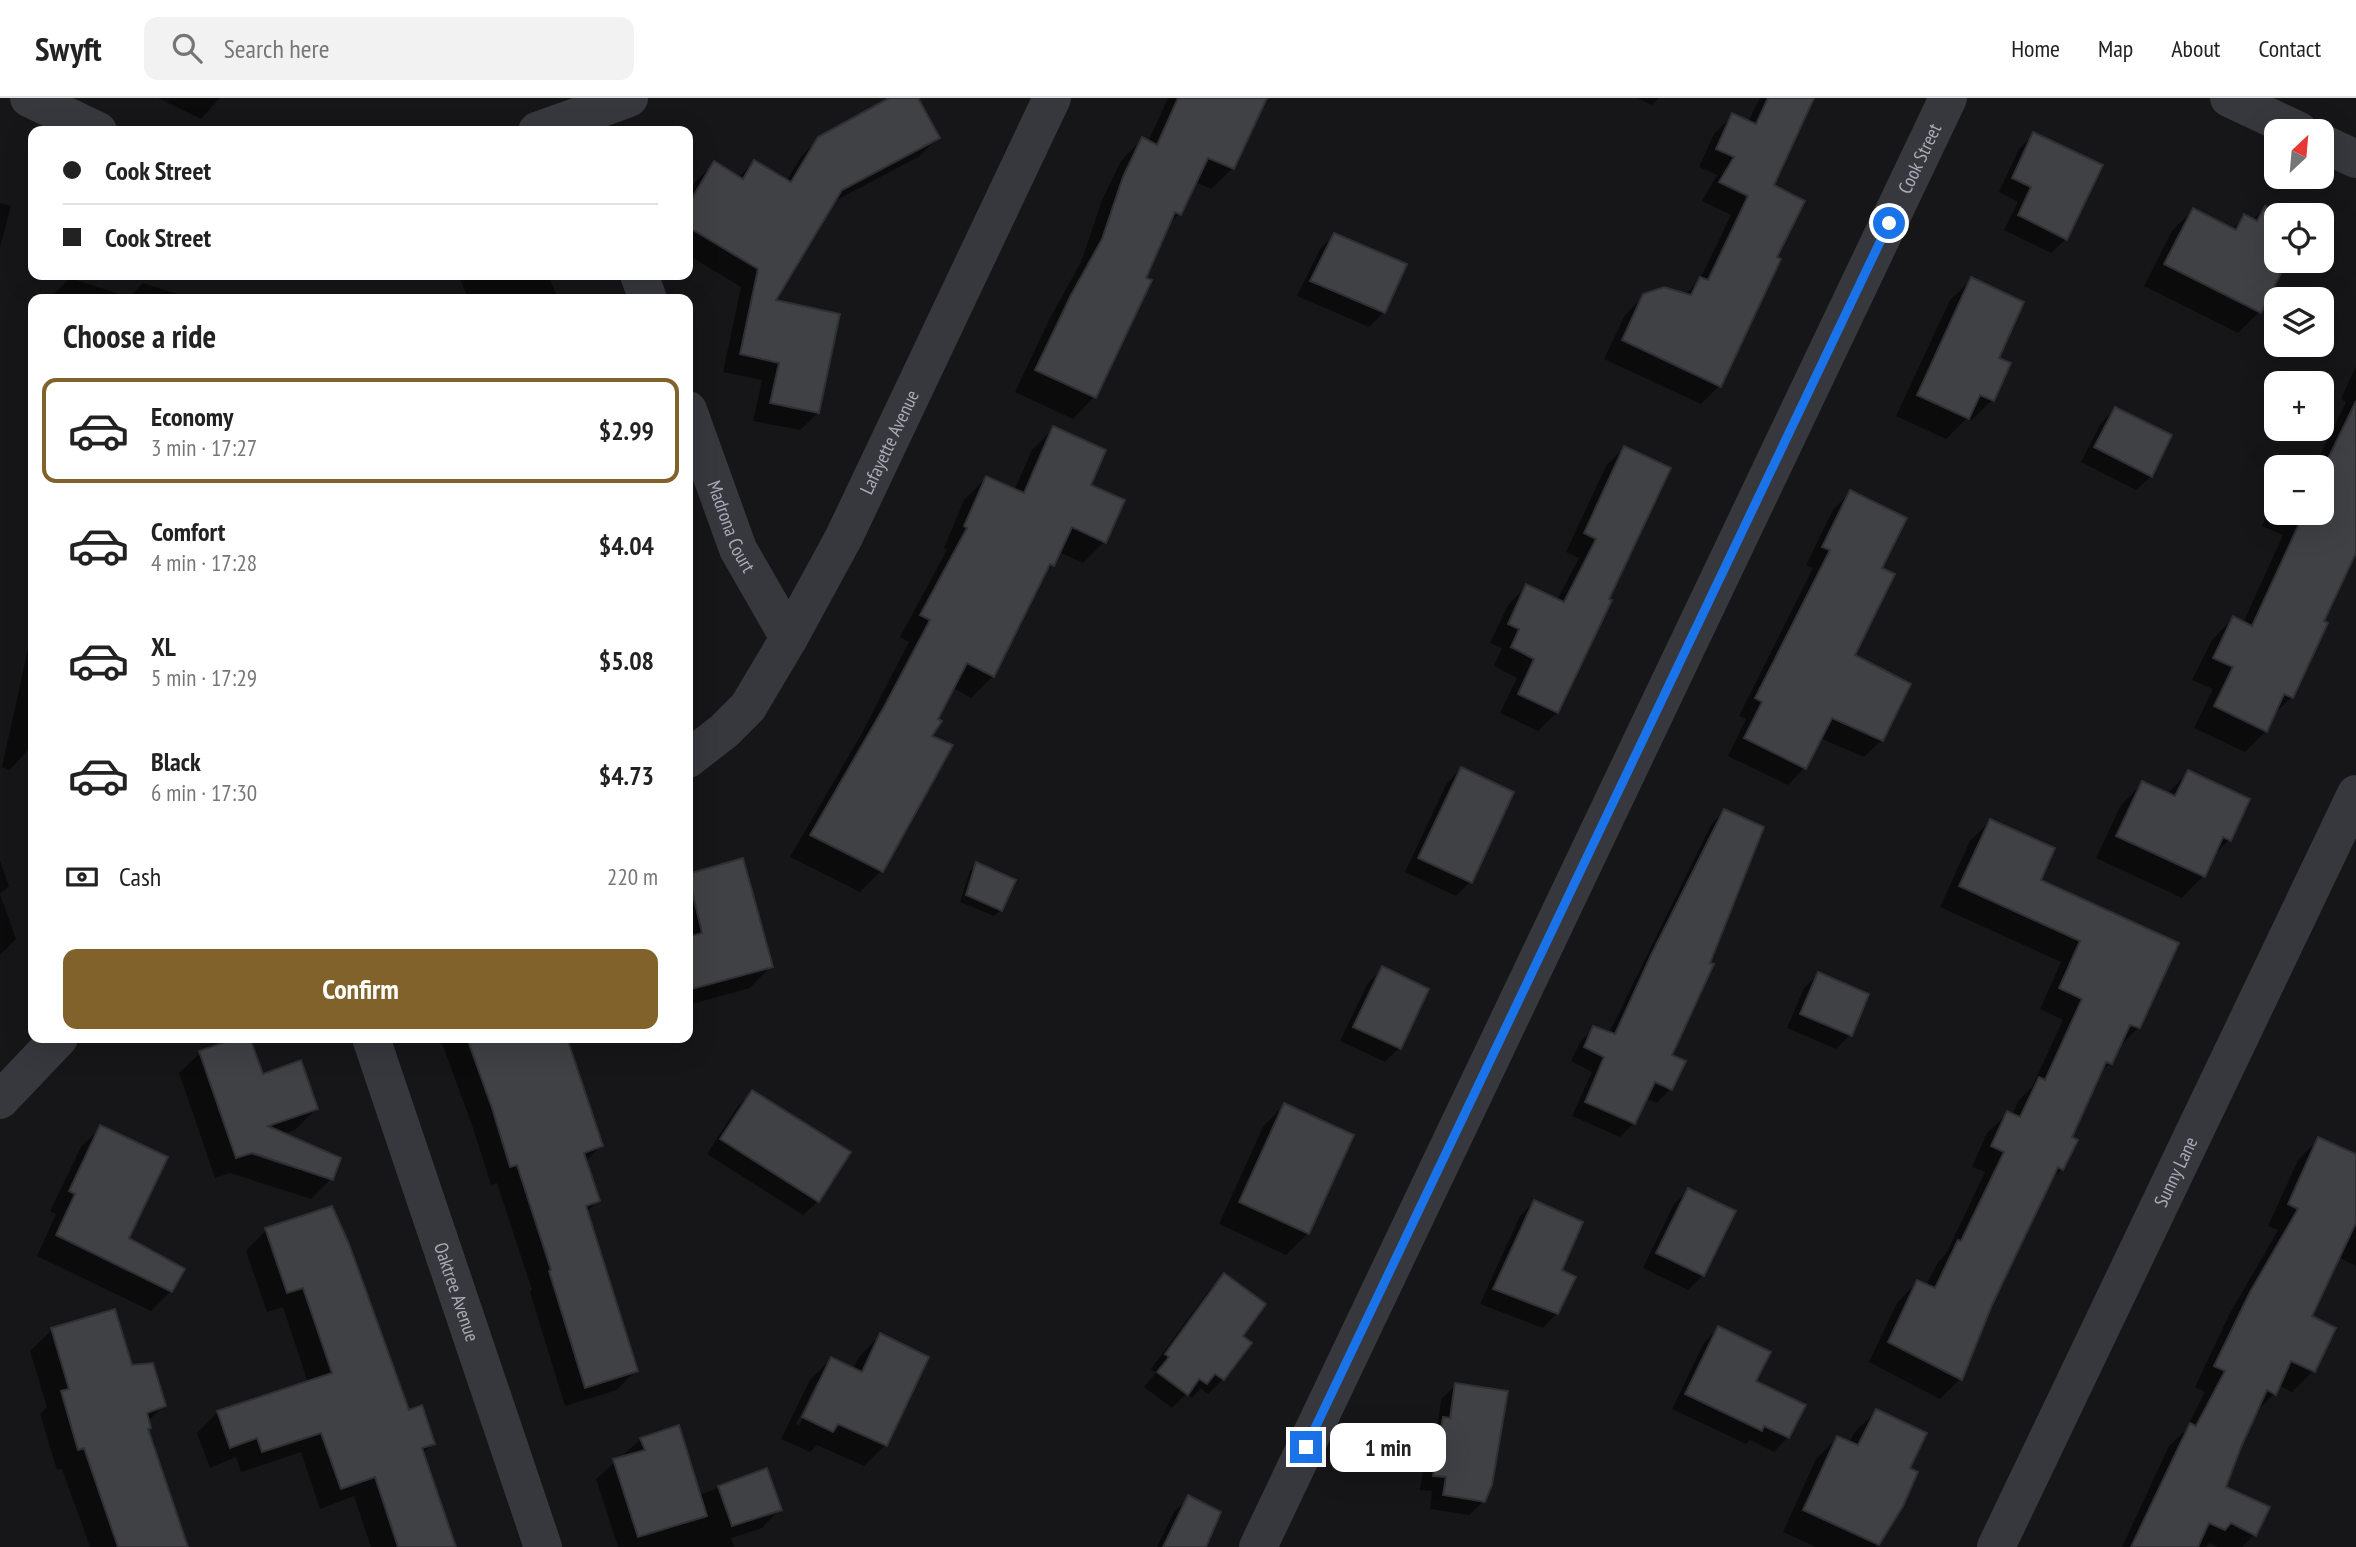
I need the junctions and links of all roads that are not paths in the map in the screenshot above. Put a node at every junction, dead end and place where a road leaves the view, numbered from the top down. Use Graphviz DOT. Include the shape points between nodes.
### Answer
graph roads {
  1 [pos="29,98"];
  2 [pos="629,98"];
  3 [pos="1052,98"];
  4 [pos="1948,98"];
  5 [pos="2230,98"];
  6 [pos="2274,119"];
  7 [pos="584,124"];
  8 [pos="87,126"];
  9 [pos="2334,148"];
  10 [pos="2356,159"];
  11 [pos="693,424"];
  12 [pos="789,638"];
  13 [pos="693,754"];
  14 [pos="2356,794"];
  15 [pos="54,1043"];
  16 [pos="374,1043"];
  17 [pos="1,1097"];
  18 [pos="543,1547"];
  19 [pos="1258,1547"];
  20 [pos="1996,1547"];
  1 -- 8 [label="street"];
  2 -- 7 [label="street"];
  3 -- 12 [label="street, Lafayette Avenue" via="844,537"];
  4 -- 19 [label="street, Cook Street"];
  5 -- 6 [label="street"];
  9 -- 10 [label="street"];
  11 -- 12 [label="street, Madrona Court" via="738,549"];
  12 -- 13 [label="street, Lafayette Avenue" via="748,706"];
  14 -- 20 [label="street, Sunny Lane"];
  15 -- 17 [label="street"];
  16 -- 18 [label="street, Oaktree Avenue"];
}
